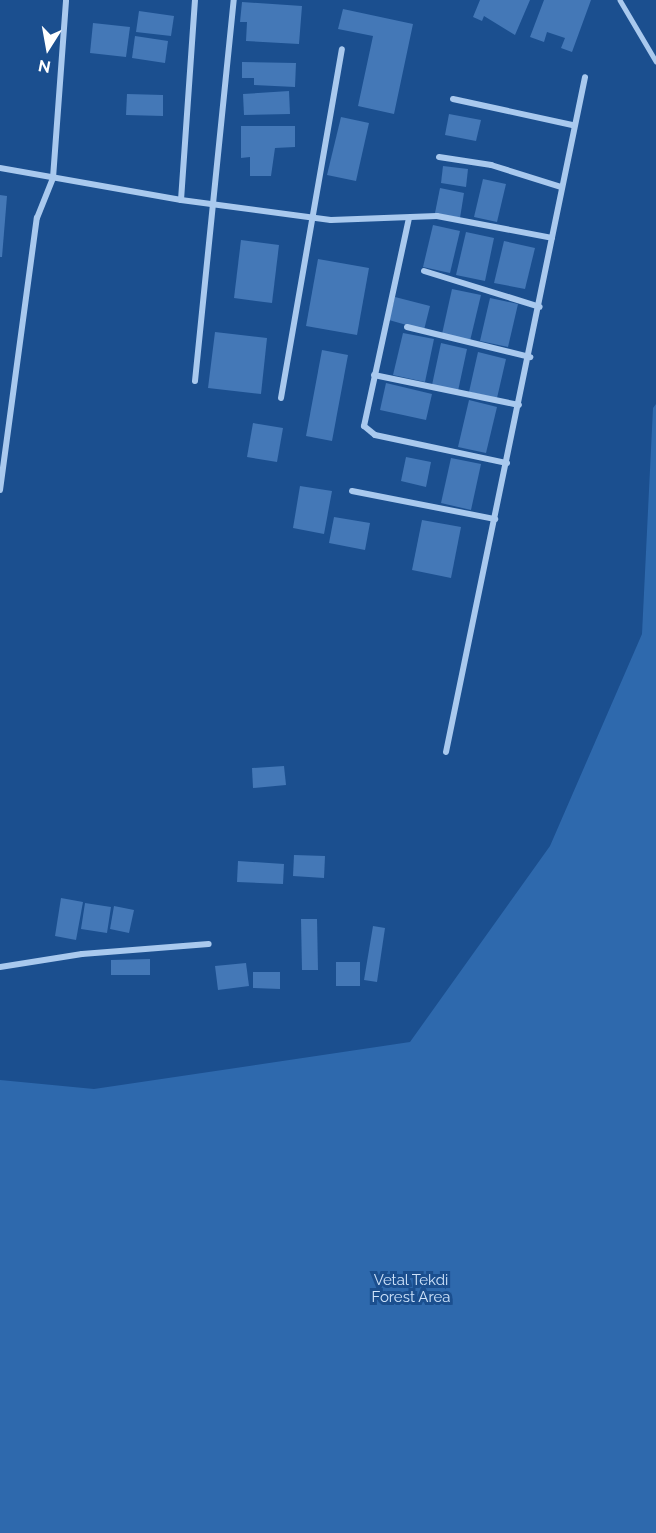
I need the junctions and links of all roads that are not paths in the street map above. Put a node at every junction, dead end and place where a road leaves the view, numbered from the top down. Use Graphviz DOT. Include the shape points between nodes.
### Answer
graph roads {
  1 [pos="66,0"];
  2 [pos="195,0"];
  3 [pos="234,0"];
  4 [pos="620,0"];
  5 [pos="342,49"];
  6 [pos="656,61"];
  7 [pos="585,77"];
  8 [pos="453,99"];
  9 [pos="572,125"];
  10 [pos="439,157"];
  11 [pos="0,168"];
  12 [pos="53,178"];
  13 [pos="561,188"];
  14 [pos="181,200"];
  15 [pos="216,203"];
  16 [pos="312,218"];
  17 [pos="409,218"];
  18 [pos="552,238"];
  19 [pos="423,272"];
  20 [pos="540,307"];
  21 [pos="407,327"];
  22 [pos="530,357"];
  23 [pos="374,375"];
  24 [pos="195,381"];
  25 [pos="281,398"];
  26 [pos="519,405"];
  27 [pos="507,463"];
  28 [pos="0,490"];
  29 [pos="352,491"];
  30 [pos="495,519"];
  31 [pos="446,752"];
  32 [pos="209,944"];
  33 [pos="0,967"];
  1 -- 12 [label="street"];
  2 -- 14 [label="street"];
  3 -- 15 [label="street"];
  4 -- 6 [label="lane"];
  5 -- 16 [label="street"];
  7 -- 9 [label="street"];
  8 -- 9 [label="street"];
  9 -- 13 [label="street"];
  10 -- 13 [label="street" via="491,165"];
  11 -- 12 [label="street"];
  12 -- 14 [label="street"];
  12 -- 28 [label="street" via="37,218"];
  13 -- 18 [label="street"];
  14 -- 15 [label="street"];
  15 -- 16 [label="street"];
  15 -- 24 [label="street"];
  16 -- 17 [label="street"];
  16 -- 25 [label="street"];
  17 -- 18 [label="street" via="437,216"];
  17 -- 23 [label="street"];
  18 -- 20 [label="street"];
  19 -- 20 [label="street"];
  20 -- 22 [label="street"];
  21 -- 22 [label="street"];
  22 -- 26 [label="street"];
  23 -- 26 [label="street"];
  23 -- 27 [label="street" via="364,420 366,431"];
  26 -- 27 [label="street"];
  27 -- 30 [label="street"];
  29 -- 30 [label="street"];
  30 -- 31 [label="street"];
  32 -- 33 [label="street" via="82,954"];
}
